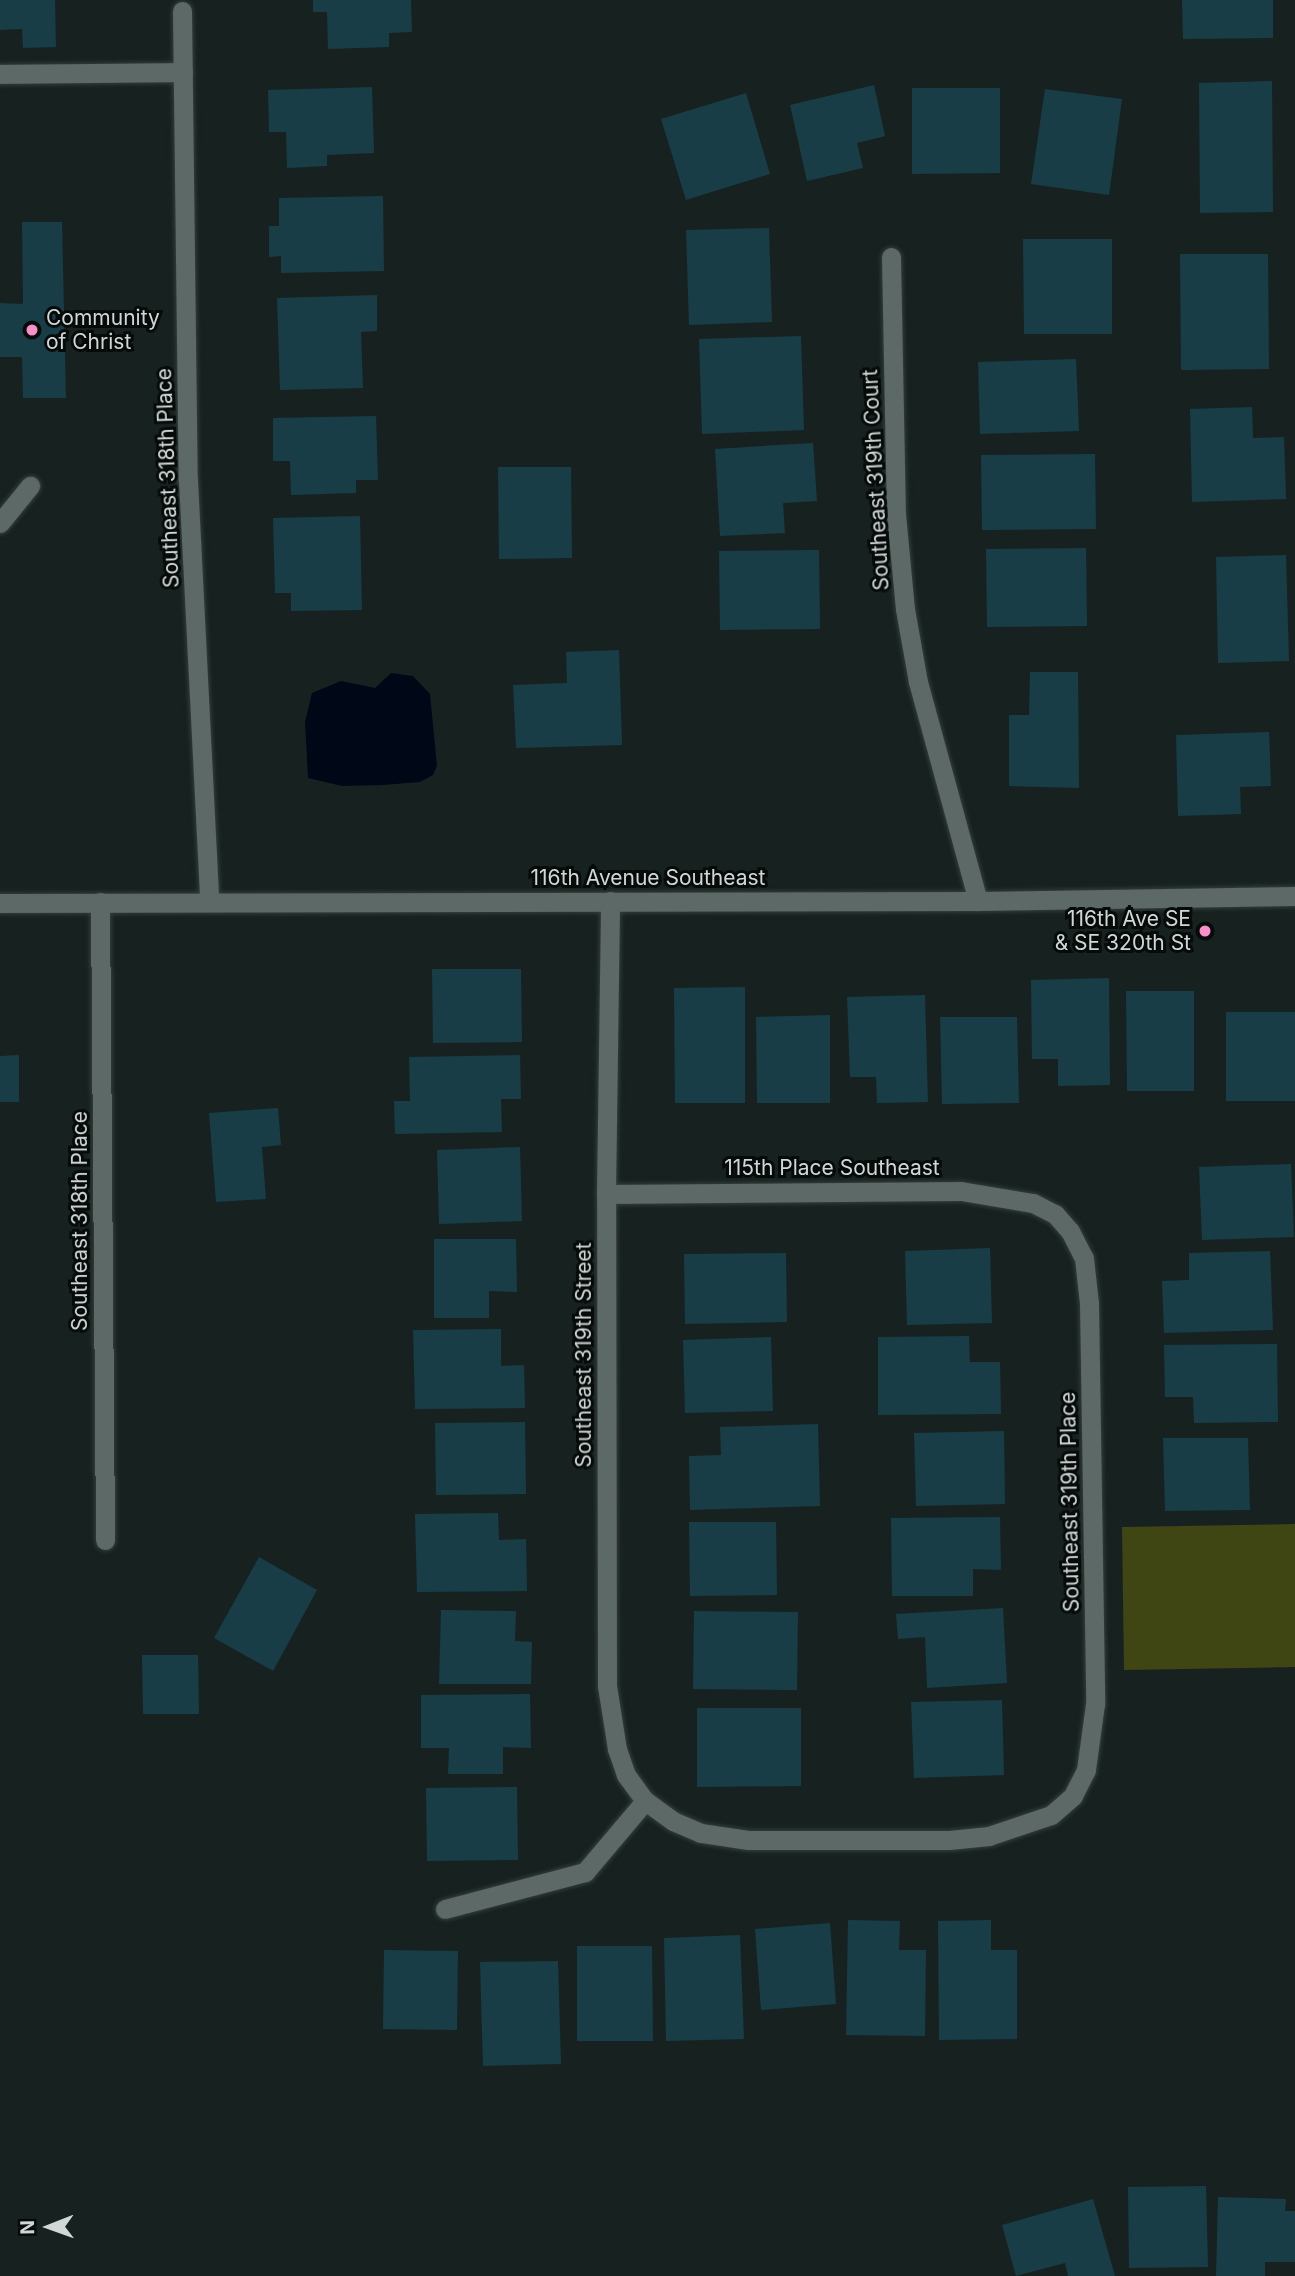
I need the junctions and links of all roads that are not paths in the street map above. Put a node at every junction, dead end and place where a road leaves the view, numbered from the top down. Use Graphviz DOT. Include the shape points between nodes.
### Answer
graph roads {
  1 [pos="176,6"];
  2 [pos="183,72"];
  3 [pos="0,74"];
  4 [pos="891,257"];
  5 [pos="30,486"];
  6 [pos="0,523"];
  7 [pos="1295,896"];
  8 [pos="209,901"];
  9 [pos="610,901"];
  10 [pos="978,901"];
  11 [pos="100,902"];
  12 [pos="0,903"];
  13 [pos="606,1194"];
  14 [pos="1055,1214"];
  15 [pos="105,1540"];
  16 [pos="645,1801"];
  17 [pos="445,1909"];
  1 -- 2 [label="street, Southeast 318th Place"];
  2 -- 3 [label="street"];
  2 -- 8 [label="street, Southeast 318th Place" via="188,480"];
  4 -- 10 [label="street, Southeast 319th Court" via="896,514 905,609 918,682"];
  5 -- 6 [label="street"];
  7 -- 10 [label="street, 116th Avenue Southeast"];
  8 -- 9 [label="street, 116th Avenue Southeast"];
  8 -- 11 [label="street, 116th Avenue Southeast"];
  9 -- 10 [label="street, 116th Avenue Southeast"];
  9 -- 13 [label="street, Southeast 319th Street"];
  11 -- 12 [label="street, 116th Avenue Southeast"];
  11 -- 15 [label="street, Southeast 318th Place"];
  13 -- 14 [label="street, 115th Place Southeast" via="935,1189 1002,1195"];
  13 -- 16 [label="street, Southeast 319th Street" via="607,1686 617,1749 626,1774"];
  14 -- 16 [label="street, Southeast 319th Place" via="1084,1258 1090,1325 1095,1704 1088,1759 1073,1796 1051,1815 989,1836 794,1843 701,1833"];
  16 -- 17 [label="street" via="585,1872"];
}
